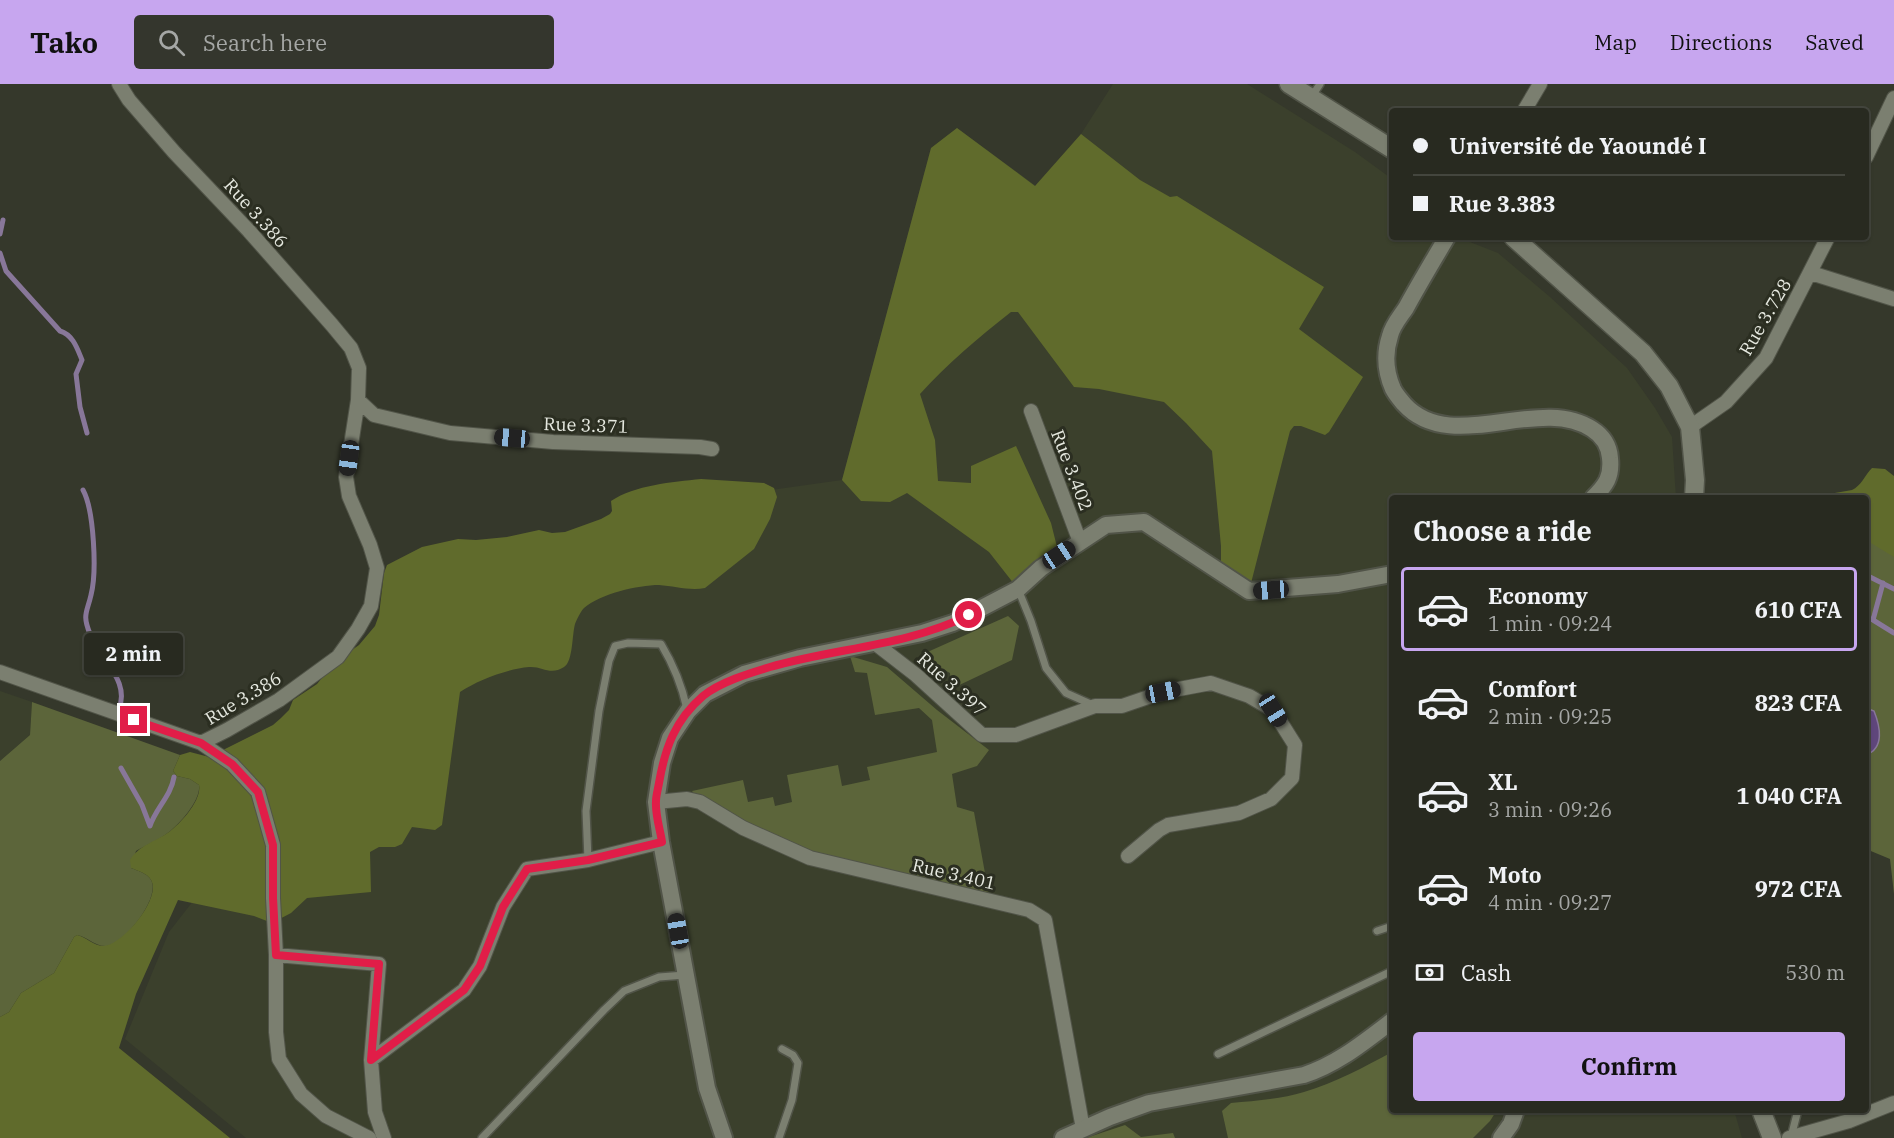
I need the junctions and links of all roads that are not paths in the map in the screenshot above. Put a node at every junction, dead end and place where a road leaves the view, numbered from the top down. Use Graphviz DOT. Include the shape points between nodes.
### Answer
graph roads {
  1 [pos="119,84"];
  2 [pos="1289,84"];
  3 [pos="1540,84"];
  4 [pos="1316,91"];
  5 [pos="1894,98"];
  6 [pos="1526,108"];
  7 [pos="1389,147"];
  8 [pos="1869,151"];
  9 [pos="1446,240"];
  10 [pos="1517,240"];
  11 [pos="1827,240"];
  12 [pos="1811,273"];
  13 [pos="1894,300"];
  14 [pos="358,400"];
  15 [pos="1031,411"];
  16 [pos="1690,427"];
  17 [pos="712,449"];
  18 [pos="1596,495"];
  19 [pos="1694,495"];
  20 [pos="1080,542"];
  21 [pos="1389,575"];
  22 [pos="1018,589"];
  23 [pos="876,644"];
  24 [pos="0,672"];
  25 [pos="1095,706"];
  26 [pos="688,711"];
  27 [pos="201,743"];
  28 [pos="656,802"];
  29 [pos="662,842"];
  30 [pos="1128,856"];
  31 [pos="588,860"];
  32 [pos="1389,927"];
  33 [pos="1377,931"];
  34 [pos="276,955"];
  35 [pos="1389,972"];
  36 [pos="686,975"];
  37 [pos="1389,1023"];
  38 [pos="782,1048"];
  39 [pos="1218,1054"];
  40 [pos="371,1060"];
  41 [pos="1894,1103"];
  42 [pos="1515,1113"];
  43 [pos="1762,1113"];
  44 [pos="1797,1113"];
  45 [pos="1083,1129"];
  46 [pos="369,1138"];
  47 [pos="384,1138"];
  48 [pos="482,1138"];
  49 [pos="724,1138"];
  50 [pos="779,1138"];
  51 [pos="1063,1138"];
  52 [pos="1501,1138"];
  53 [pos="1772,1138"];
  54 [pos="1790,1138"];
  1 -- 14 [label="street, Rue 3.386" via="159,135 351,348 359,368"];
  2 -- 4 [label="main road"];
  3 -- 6 [label="street"];
  4 -- 7 [label="main road"];
  5 -- 8 [label="street"];
  9 -- 18 [label="street" via="1390,335 1387,375 1395,394 1412,412 1450,426 1564,418 1585,424 1610,449 1611,467 1606,484"];
  10 -- 16 [label="main road" via="1643,353 1669,386"];
  11 -- 12 [label="street, Rue 3.728"];
  12 -- 13 [label="street"];
  12 -- 16 [label="street, Rue 3.728" via="1766,358 1726,402"];
  14 -- 17 [label="street, Rue 3.371" via="374,415 450,433"];
  14 -- 27 [label="street, Rue 3.386" via="346,477 349,496 377,568 371,606 338,657 279,700"];
  15 -- 20 [label="street, Rue 3.402"];
  16 -- 19 [label="main road"];
  20 -- 21 [label="street" via="1106,525 1144,522 1249,591 1338,585"];
  20 -- 22 [label="street"];
  22 -- 23 [label="street" via="953,623"];
  22 -- 25 [label="lane" via="1046,668 1066,693"];
  23 -- 25 [label="street, Rue 3.397" via="982,735 1016,735"];
  23 -- 26 [label="street" via="800,658 744,674 705,694"];
  24 -- 27 [label="street"];
  25 -- 30 [label="street, Rue 3.397" via="1122,706 1163,692 1212,683 1249,696 1273,710 1295,745 1292,778 1271,799 1239,813 1168,825"];
  26 -- 28 [label="street" via="670,738"];
  26 -- 31 [label="lane" via="684,693 661,644 615,646 599,711 586,811"];
  27 -- 34 [label="street, Rue 3.386" via="232,764 258,792 273,845"];
  28 -- 29 [label="street"];
  28 -- 45 [label="street, Rue 3.401" via="700,802 743,828 810,858 1029,910 1046,920"];
  29 -- 31 [label="street"];
  29 -- 36 [label="street"];
  31 -- 40 [label="street" via="527,869 503,907 480,966 464,990"];
  32 -- 33 [label="lane"];
  34 -- 40 [label="street" via="379,964"];
  34 -- 46 [label="street, Rue 3.386" via="279,1059 301,1094 326,1116"];
  35 -- 39 [label="lane"];
  36 -- 48 [label="lane" via="659,977 624,991"];
  36 -- 49 [label="street" via="707,1088"];
  37 -- 45 [label="street" via="1323,1069 1149,1103"];
  38 -- 50 [label="lane" via="798,1063 792,1100"];
  40 -- 47 [label="street" via="375,1112"];
  41 -- 54 [label="street"];
  42 -- 52 [label="street"];
  43 -- 53 [label="main road"];
  44 -- 54 [label="lane"];
  45 -- 51 [label="street"];
}
